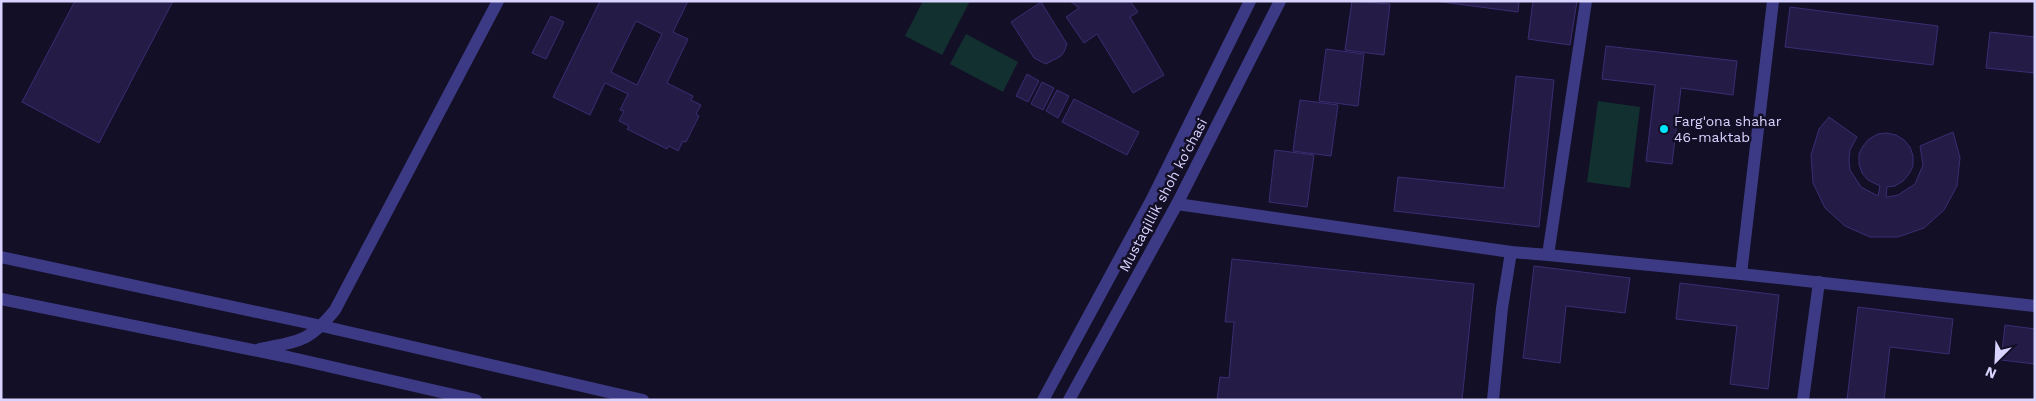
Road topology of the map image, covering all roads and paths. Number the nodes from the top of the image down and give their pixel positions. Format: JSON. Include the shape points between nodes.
{"nodes":[{"id":1,"x":498,"y":1,"type":"edge"},
{"id":2,"x":1250,"y":1,"type":"edge"},
{"id":3,"x":1280,"y":1,"type":"edge"},
{"id":4,"x":1586,"y":1,"type":"edge"},
{"id":5,"x":1774,"y":1,"type":"edge"},
{"id":6,"x":1178,"y":204,"type":"junction"},
{"id":7,"x":1511,"y":252,"type":"junction"},
{"id":8,"x":1548,"y":255,"type":"junction"},
{"id":9,"x":1,"y":257,"type":"edge"},
{"id":10,"x":1741,"y":274,"type":"junction"},
{"id":11,"x":1818,"y":282,"type":"junction"},
{"id":12,"x":1,"y":299,"type":"edge"},
{"id":13,"x":2035,"y":306,"type":"edge"},
{"id":14,"x":322,"y":326,"type":"junction"},
{"id":15,"x":253,"y":350,"type":"junction"},
{"id":16,"x":476,"y":400,"type":"edge"},
{"id":17,"x":643,"y":400,"type":"edge"},
{"id":18,"x":1043,"y":400,"type":"edge"},
{"id":19,"x":1068,"y":400,"type":"edge"},
{"id":20,"x":1493,"y":400,"type":"edge"},
{"id":21,"x":1803,"y":400,"type":"edge"}],
"edges":[{"from":1,"to":14,"type":"street","via":[[335,310]]},
{"from":2,"to":18,"type":"street","name":"Mustaqillik shoh ko'chasi","via":[[1153,197]]},
{"from":3,"to":6,"type":"street","name":"Mustaqillik shoh ko'chasi"},
{"from":4,"to":8,"type":"street"},
{"from":5,"to":10,"type":"street"},
{"from":6,"to":7,"type":"street"},
{"from":6,"to":19,"type":"street","name":"Mustaqillik shoh ko'chasi"},
{"from":7,"to":8,"type":"street"},
{"from":7,"to":20,"type":"street"},
{"from":8,"to":10,"type":"street"},
{"from":9,"to":14,"type":"street"},
{"from":10,"to":11,"type":"street"},
{"from":11,"to":13,"type":"street"},
{"from":11,"to":21,"type":"street"},
{"from":12,"to":15,"type":"street"},
{"from":14,"to":15,"type":"street","via":[[302,341]]},
{"from":14,"to":17,"type":"street"},
{"from":15,"to":16,"type":"street"}]}
